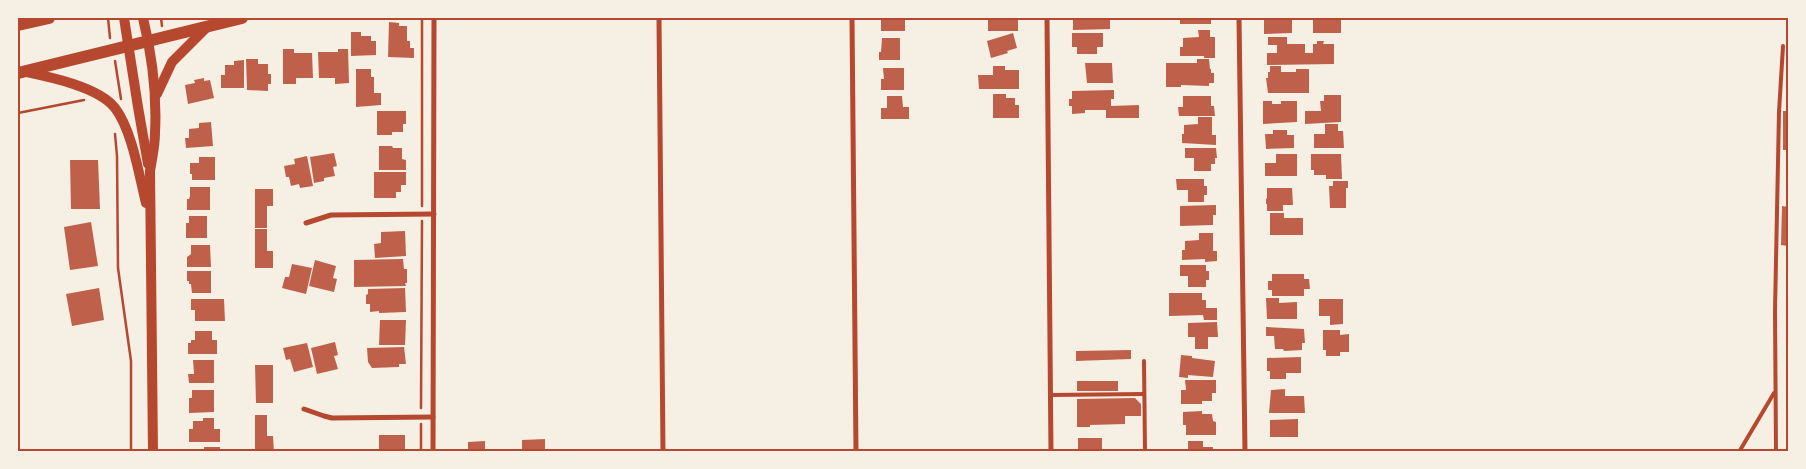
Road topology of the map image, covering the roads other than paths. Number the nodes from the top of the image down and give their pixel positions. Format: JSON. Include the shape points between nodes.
{"nodes":[{"id":1,"x":32,"y":18,"type":"edge"},
{"id":2,"x":49,"y":18,"type":"edge"},
{"id":3,"x":124,"y":18,"type":"edge"},
{"id":4,"x":144,"y":18,"type":"edge"},
{"id":5,"x":242,"y":18,"type":"edge"},
{"id":6,"x":434,"y":18,"type":"edge"},
{"id":7,"x":659,"y":18,"type":"edge"},
{"id":8,"x":852,"y":18,"type":"edge"},
{"id":9,"x":1047,"y":18,"type":"edge"},
{"id":10,"x":1239,"y":18,"type":"edge"},
{"id":11,"x":19,"y":25,"type":"edge"},
{"id":12,"x":208,"y":25,"type":"junction"},
{"id":13,"x":149,"y":41,"type":"junction"},
{"id":14,"x":129,"y":45,"type":"junction"},
{"id":15,"x":1784,"y":46,"type":"dead end"},
{"id":16,"x":20,"y":72,"type":"edge"},
{"id":17,"x":155,"y":99,"type":"junction"},
{"id":18,"x":150,"y":171,"type":"junction"},
{"id":19,"x":434,"y":214,"type":"junction"},
{"id":20,"x":150,"y":218,"type":"junction"},
{"id":21,"x":306,"y":223,"type":"dead end"},
{"id":22,"x":1144,"y":360,"type":"dead end"},
{"id":23,"x":1774,"y":392,"type":"junction"},
{"id":24,"x":1144,"y":394,"type":"junction"},
{"id":25,"x":1050,"y":395,"type":"junction"},
{"id":26,"x":304,"y":409,"type":"dead end"},
{"id":27,"x":433,"y":417,"type":"junction"},
{"id":28,"x":153,"y":452,"type":"edge"},
{"id":29,"x":433,"y":452,"type":"edge"},
{"id":30,"x":663,"y":452,"type":"edge"},
{"id":31,"x":856,"y":452,"type":"edge"},
{"id":32,"x":1051,"y":452,"type":"edge"},
{"id":33,"x":1145,"y":452,"type":"edge"},
{"id":34,"x":1245,"y":452,"type":"edge"},
{"id":35,"x":1740,"y":452,"type":"edge"},
{"id":36,"x":1776,"y":452,"type":"edge"}],
"edges":[{"from":1,"to":11,"type":"highway"},
{"from":2,"to":11,"type":"highway"},
{"from":3,"to":14,"type":"main road"},
{"from":4,"to":13,"type":"main road"},
{"from":5,"to":12,"type":"highway"},
{"from":6,"to":19,"type":"street"},
{"from":7,"to":30,"type":"street"},
{"from":8,"to":31,"type":"street"},
{"from":9,"to":25,"type":"street"},
{"from":10,"to":34,"type":"street"},
{"from":12,"to":13,"type":"highway"},
{"from":12,"to":17,"type":"main road","via":[[172,62]]},
{"from":13,"to":14,"type":"highway"},
{"from":13,"to":17,"type":"main road"},
{"from":14,"to":16,"type":"highway"},
{"from":14,"to":18,"type":"main road"},
{"from":15,"to":23,"type":"lane","via":[[1779,112]]},
{"from":16,"to":20,"type":"main road","via":[[53,78],[88,90],[114,107],[127,132]]},
{"from":17,"to":18,"type":"main road"},
{"from":18,"to":20,"type":"main road"},
{"from":19,"to":21,"type":"street","via":[[332,215]]},
{"from":19,"to":27,"type":"street"},
{"from":20,"to":28,"type":"main road"},
{"from":22,"to":24,"type":"lane"},
{"from":23,"to":35,"type":"lane"},
{"from":23,"to":36,"type":"lane"},
{"from":24,"to":25,"type":"lane"},
{"from":24,"to":33,"type":"lane"},
{"from":25,"to":32,"type":"street"},
{"from":26,"to":27,"type":"street","via":[[332,418]]},
{"from":27,"to":29,"type":"street"}]}
